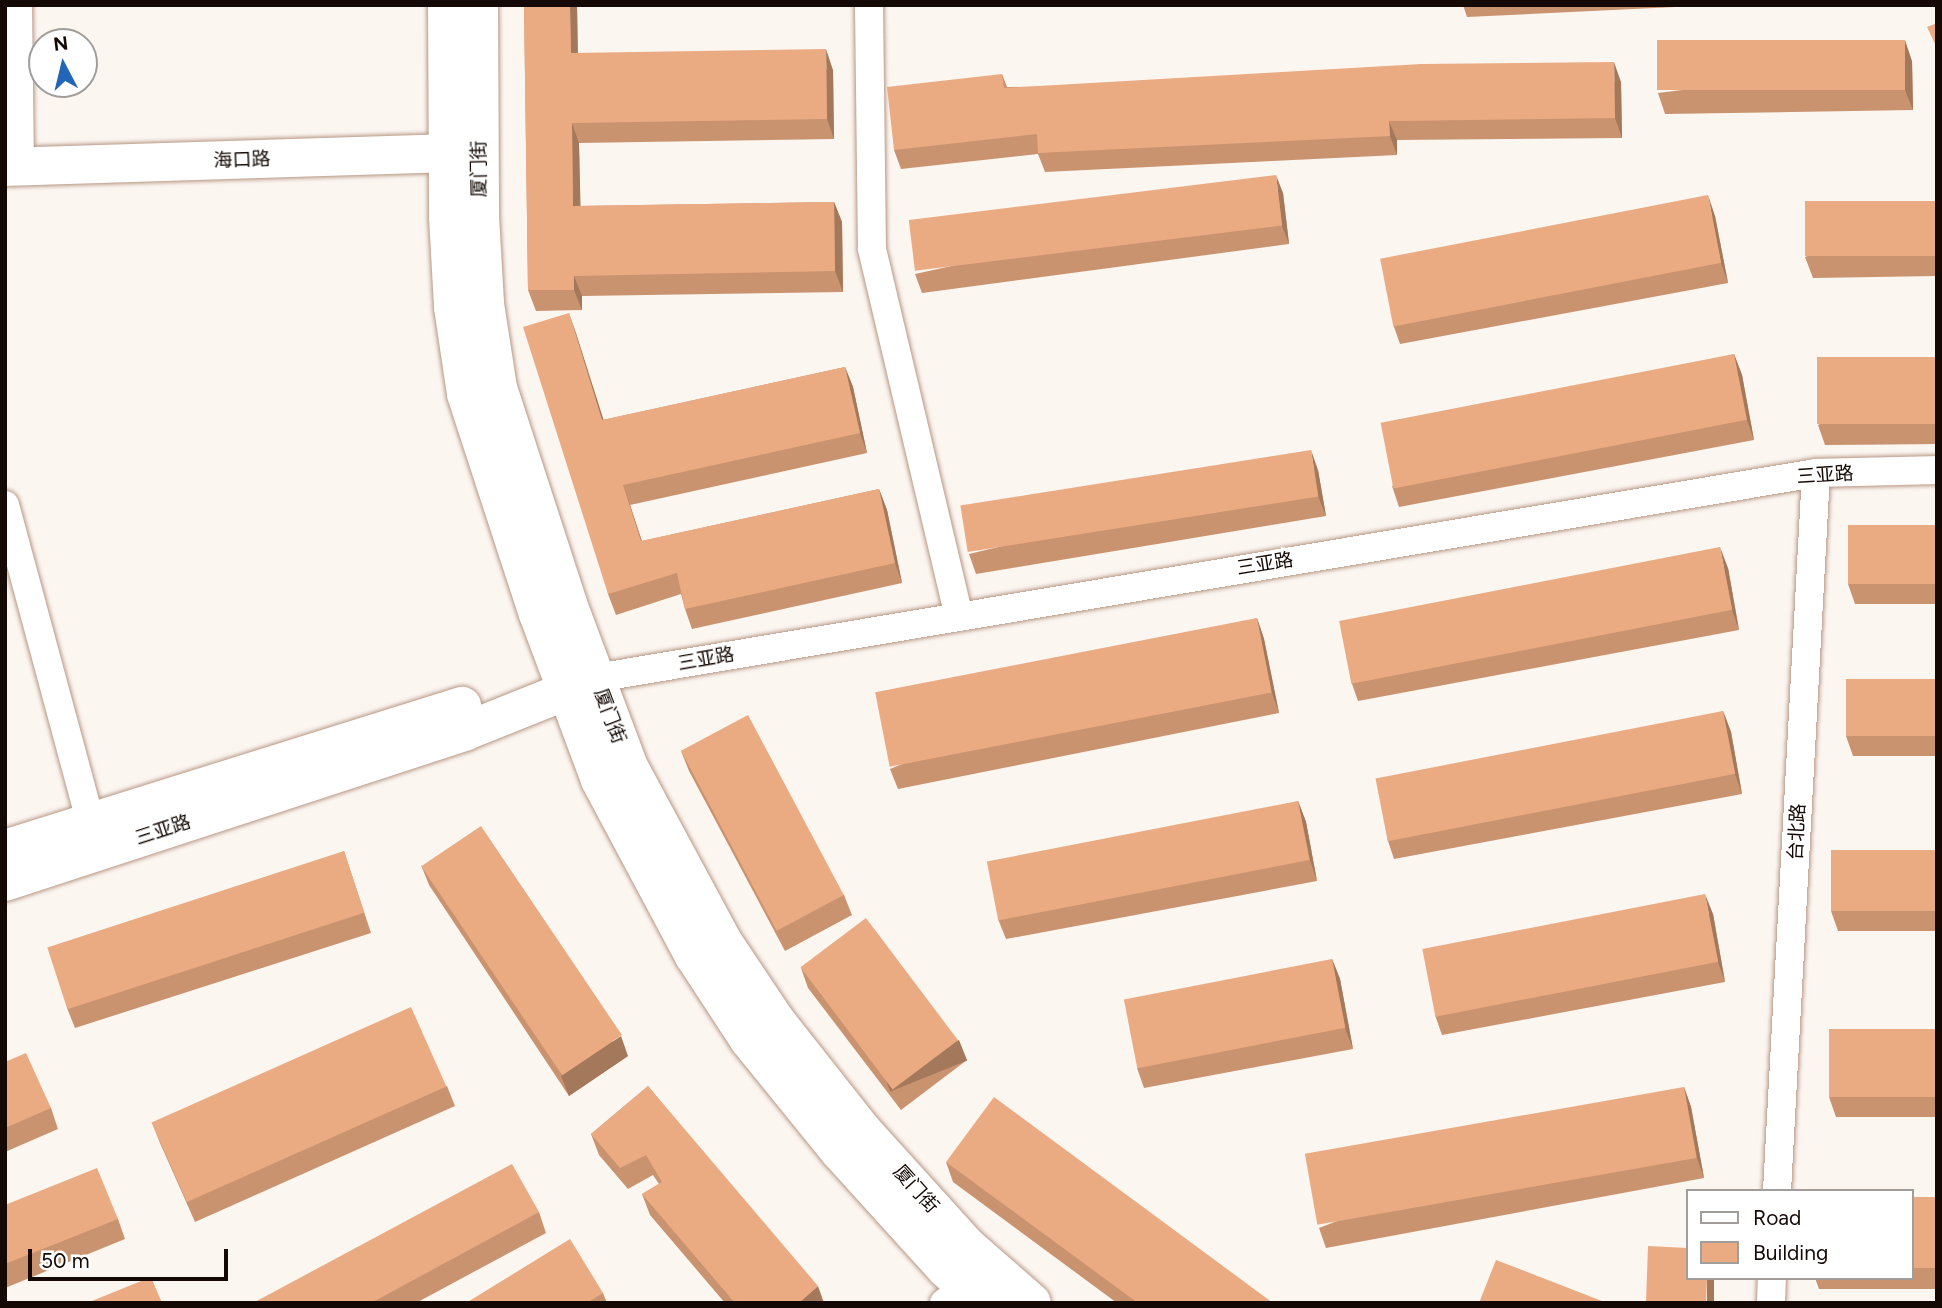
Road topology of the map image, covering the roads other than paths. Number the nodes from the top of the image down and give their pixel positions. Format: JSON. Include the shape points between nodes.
{"nodes":[{"id":1,"x":18,"y":5,"type":"edge"},
{"id":2,"x":447,"y":5,"type":"edge"},
{"id":3,"x":479,"y":5,"type":"edge"},
{"id":4,"x":869,"y":5,"type":"edge"},
{"id":5,"x":462,"y":153,"type":"junction"},
{"id":6,"x":13,"y":167,"type":"edge"},
{"id":7,"x":1937,"y":470,"type":"edge"},
{"id":8,"x":1816,"y":473,"type":"junction"},
{"id":9,"x":5,"y":505,"type":"edge"},
{"id":10,"x":958,"y":614,"type":"junction"},
{"id":11,"x":575,"y":683,"type":"junction"},
{"id":12,"x":94,"y":836,"type":"junction"},
{"id":13,"x":5,"y":849,"type":"edge"},
{"id":14,"x":5,"y":881,"type":"edge"},
{"id":15,"x":1777,"y":1189,"type":"edge"},
{"id":16,"x":1772,"y":1280,"type":"edge"},
{"id":17,"x":971,"y":1290,"type":"edge"},
{"id":18,"x":1032,"y":1303,"type":"edge"},
{"id":19,"x":1771,"y":1303,"type":"edge"}],
"edges":[{"from":1,"to":6,"type":"street"},
{"from":2,"to":5,"type":"main road","name":"厦门街"},
{"from":3,"to":5,"type":"main road","name":"厦门街"},
{"from":4,"to":10,"type":"street","via":[[872,249]]},
{"from":5,"to":6,"type":"main road","name":"海口路"},
{"from":5,"to":11,"type":"main road","name":"厦门街","via":[[498,388]]},
{"from":7,"to":8,"type":"street","name":"三亚路"},
{"from":8,"to":10,"type":"street","name":"三亚路"},
{"from":8,"to":15,"type":"street","name":"台北路"},
{"from":9,"to":12,"type":"street"},
{"from":10,"to":11,"type":"street","name":"三亚路"},
{"from":11,"to":12,"type":"main road","name":"三亚路"},
{"from":11,"to":17,"type":"main road","name":"厦门街","via":[[629,767],[722,940],[776,1021],[863,1130]]},
{"from":12,"to":13,"type":"main road","name":"三亚路"},
{"from":12,"to":14,"type":"main road","name":"三亚路"},
{"from":16,"to":19,"type":"street"},
{"from":17,"to":18,"type":"main road","name":"厦门街"}]}
